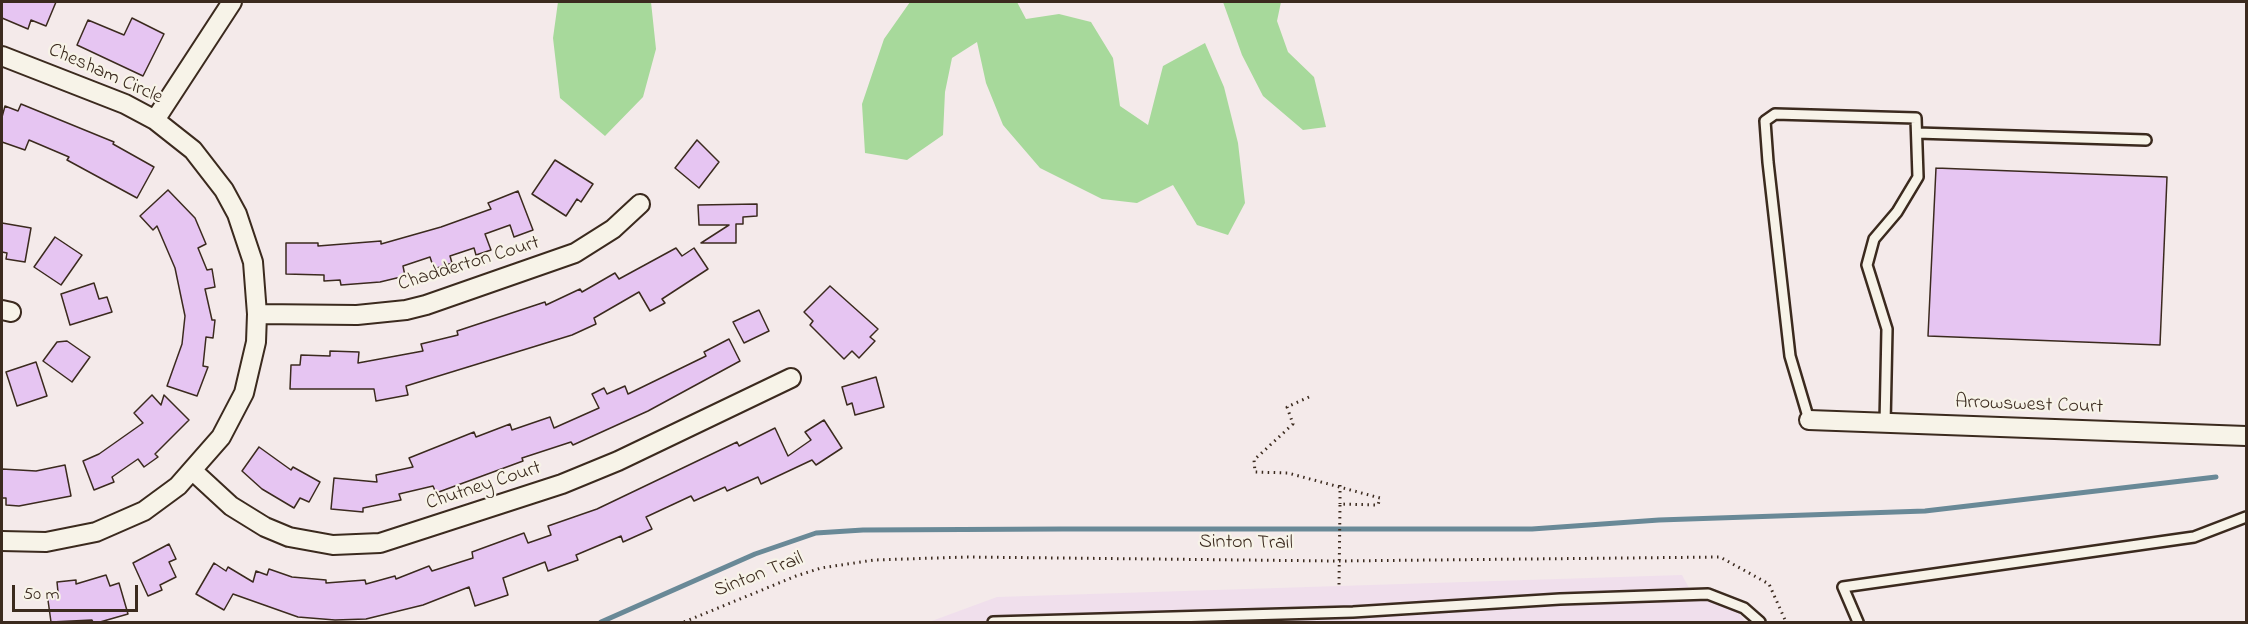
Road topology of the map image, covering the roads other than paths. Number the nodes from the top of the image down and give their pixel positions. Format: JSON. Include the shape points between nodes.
{"nodes":[{"id":1,"x":232,"y":2,"type":"edge"},
{"id":2,"x":2,"y":56,"type":"edge"},
{"id":3,"x":155,"y":120,"type":"junction"},
{"id":4,"x":1917,"y":133,"type":"junction"},
{"id":5,"x":2146,"y":140,"type":"dead end"},
{"id":6,"x":640,"y":204,"type":"dead end"},
{"id":7,"x":257,"y":314,"type":"junction"},
{"id":8,"x":791,"y":378,"type":"dead end"},
{"id":9,"x":1809,"y":420,"type":"joint"},
{"id":10,"x":1885,"y":424,"type":"junction"},
{"id":11,"x":2247,"y":436,"type":"edge"},
{"id":12,"x":193,"y":471,"type":"junction"},
{"id":13,"x":2247,"y":517,"type":"edge"},
{"id":14,"x":2,"y":541,"type":"edge"},
{"id":15,"x":1038,"y":621,"type":"edge"},
{"id":16,"x":993,"y":622,"type":"edge"},
{"id":17,"x":1760,"y":622,"type":"edge"},
{"id":18,"x":1858,"y":622,"type":"edge"}],
"edges":[{"from":1,"to":3,"type":"street"},
{"from":2,"to":3,"type":"street","name":"Chesham Circle","via":[[125,104]]},
{"from":3,"to":7,"type":"street","name":"Chesham Circle","via":[[193,150],[237,214],[253,262]]},
{"from":4,"to":5,"type":"lane"},
{"from":4,"to":9,"type":"lane","via":[[1916,118],[1775,114],[1765,121],[1790,356]]},
{"from":4,"to":10,"type":"lane","via":[[1918,177],[1897,212],[1874,239],[1867,265],[1887,329]]},
{"from":6,"to":7,"type":"street","name":"Chadderton Court","via":[[613,229],[575,253],[406,310],[357,315]]},
{"from":7,"to":12,"type":"street","name":"Chesham Circle","via":[[256,342],[244,393],[221,437]]},
{"from":8,"to":12,"type":"street","name":"Chutney Court","via":[[591,473],[380,543],[333,545],[289,537],[231,506]]},
{"from":9,"to":10,"type":"street","name":"Arrowswest Court"},
{"from":10,"to":11,"type":"street","name":"Arrowswest Court"},
{"from":12,"to":14,"type":"street","name":"Chesham Circle","via":[[144,511],[96,532],[46,542]]},
{"from":13,"to":18,"type":"lane","via":[[2194,537],[1844,587]]},
{"from":15,"to":16,"type":"lane"},
{"from":15,"to":17,"type":"lane","via":[[1353,612],[1708,594],[1744,608]]}]}
